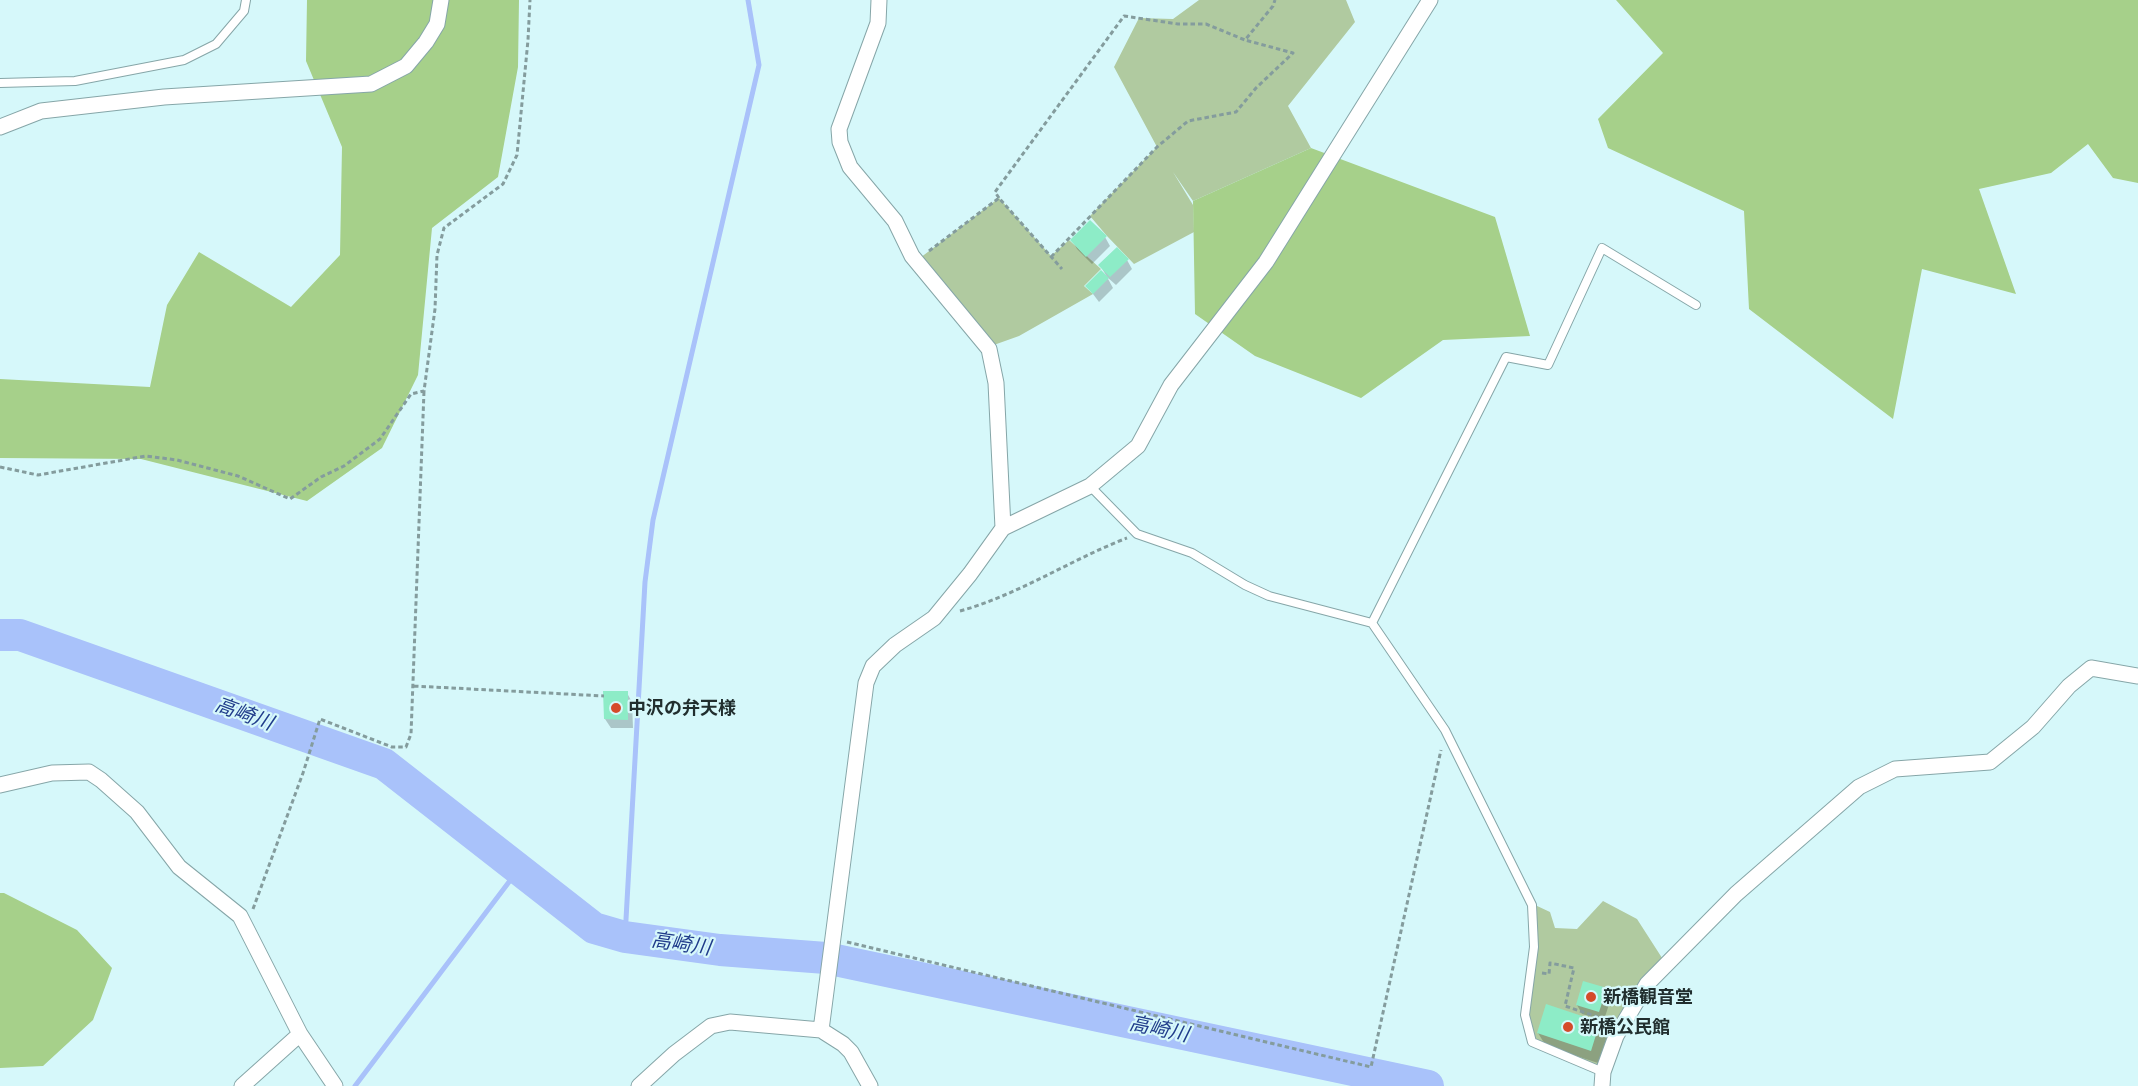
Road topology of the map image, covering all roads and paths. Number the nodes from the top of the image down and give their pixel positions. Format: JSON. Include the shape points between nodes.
{"nodes":[{"id":1,"x":246,"y":0,"type":"edge"},
{"id":2,"x":441,"y":0,"type":"edge"},
{"id":3,"x":530,"y":0,"type":"edge"},
{"id":4,"x":879,"y":0,"type":"edge"},
{"id":5,"x":1275,"y":0,"type":"edge"},
{"id":6,"x":1430,"y":0,"type":"edge"},
{"id":7,"x":1245,"y":40,"type":"junction"},
{"id":8,"x":0,"y":83,"type":"edge"},
{"id":9,"x":0,"y":126,"type":"edge"},
{"id":10,"x":999,"y":198,"type":"junction"},
{"id":11,"x":1051,"y":256,"type":"junction"},
{"id":12,"x":916,"y":261,"type":"junction"},
{"id":13,"x":1062,"y":268,"type":"dead end"},
{"id":14,"x":1696,"y":305,"type":"dead end"},
{"id":15,"x":424,"y":391,"type":"junction"},
{"id":16,"x":0,"y":467,"type":"edge"},
{"id":17,"x":1090,"y":486,"type":"junction"},
{"id":18,"x":1003,"y":528,"type":"junction"},
{"id":19,"x":1137,"y":534,"type":"junction"},
{"id":20,"x":934,"y":618,"type":"junction"},
{"id":21,"x":1372,"y":623,"type":"junction"},
{"id":22,"x":2138,"y":676,"type":"edge"},
{"id":23,"x":413,"y":686,"type":"junction"},
{"id":24,"x":604,"y":696,"type":"dead end"},
{"id":25,"x":1445,"y":730,"type":"junction"},
{"id":26,"x":0,"y":784,"type":"edge"},
{"id":27,"x":247,"y":927,"type":"junction"},
{"id":28,"x":832,"y":939,"type":"junction"},
{"id":29,"x":1530,"y":973,"type":"junction"},
{"id":30,"x":1622,"y":1026,"type":"junction"},
{"id":31,"x":821,"y":1030,"type":"junction"},
{"id":32,"x":300,"y":1034,"type":"junction"},
{"id":33,"x":1602,"y":1079,"type":"edge"},
{"id":34,"x":242,"y":1086,"type":"edge"},
{"id":35,"x":335,"y":1086,"type":"edge"},
{"id":36,"x":639,"y":1086,"type":"edge"},
{"id":37,"x":870,"y":1086,"type":"edge"}],
"edges":[{"from":1,"to":8,"type":"lane","via":[[244,11],[216,45],[184,60],[75,81]]},
{"from":2,"to":9,"type":"street","via":[[437,24],[426,42],[406,66],[371,84],[164,97],[41,111]]},
{"from":3,"to":15,"type":"path","via":[[518,156],[503,184],[444,228],[437,255],[435,309]]},
{"from":4,"to":12,"type":"street","via":[[878,23],[839,129],[840,142],[850,167],[895,220]]},
{"from":5,"to":7,"type":"path"},
{"from":6,"to":17,"type":"street","via":[[1266,262],[1171,386],[1138,446]]},
{"from":7,"to":10,"type":"path","via":[[1206,24],[1124,16],[1013,165],[995,192]]},
{"from":7,"to":11,"type":"path","via":[[1293,53],[1236,112],[1188,121],[1157,147]]},
{"from":10,"to":11,"type":"path"},
{"from":10,"to":12,"type":"path"},
{"from":11,"to":13,"type":"path"},
{"from":12,"to":18,"type":"street","via":[[989,349],[996,382]]},
{"from":14,"to":21,"type":"lane","via":[[1602,248],[1548,365],[1506,357]]},
{"from":15,"to":16,"type":"path","via":[[411,394],[380,439],[290,499],[238,476],[146,456],[38,475]]},
{"from":15,"to":23,"type":"path"},
{"from":17,"to":18,"type":"street"},
{"from":17,"to":19,"type":"lane"},
{"from":18,"to":20,"type":"street"},
{"from":19,"to":20,"type":"path","via":[[987,603]]},
{"from":19,"to":21,"type":"lane","via":[[1192,554],[1269,596]]},
{"from":20,"to":28,"type":"street","via":[[873,666],[866,683]]},
{"from":21,"to":25,"type":"lane"},
{"from":22,"to":30,"type":"street","via":[[2091,668],[2069,686],[2033,727],[1990,762],[1895,769],[1859,787],[1736,894],[1647,984]]},
{"from":23,"to":24,"type":"path"},
{"from":23,"to":27,"type":"path","via":[[411,734],[406,747],[392,747],[320,719]]},
{"from":25,"to":28,"type":"path","via":[[1371,1067]]},
{"from":25,"to":29,"type":"lane","via":[[1532,905],[1534,947]]},
{"from":26,"to":27,"type":"street","via":[[52,773],[89,772],[137,812],[179,867],[240,916]]},
{"from":27,"to":32,"type":"street"},
{"from":28,"to":31,"type":"street"},
{"from":29,"to":30,"type":"path","via":[[1548,974],[1550,963],[1574,968],[1565,1006]]},
{"from":29,"to":33,"type":"lane","via":[[1525,1014],[1532,1042]]},
{"from":30,"to":33,"type":"street"},
{"from":31,"to":36,"type":"street","via":[[730,1022],[711,1026]]},
{"from":31,"to":37,"type":"street","via":[[851,1052]]},
{"from":32,"to":34,"type":"street"},
{"from":32,"to":35,"type":"street"}]}
